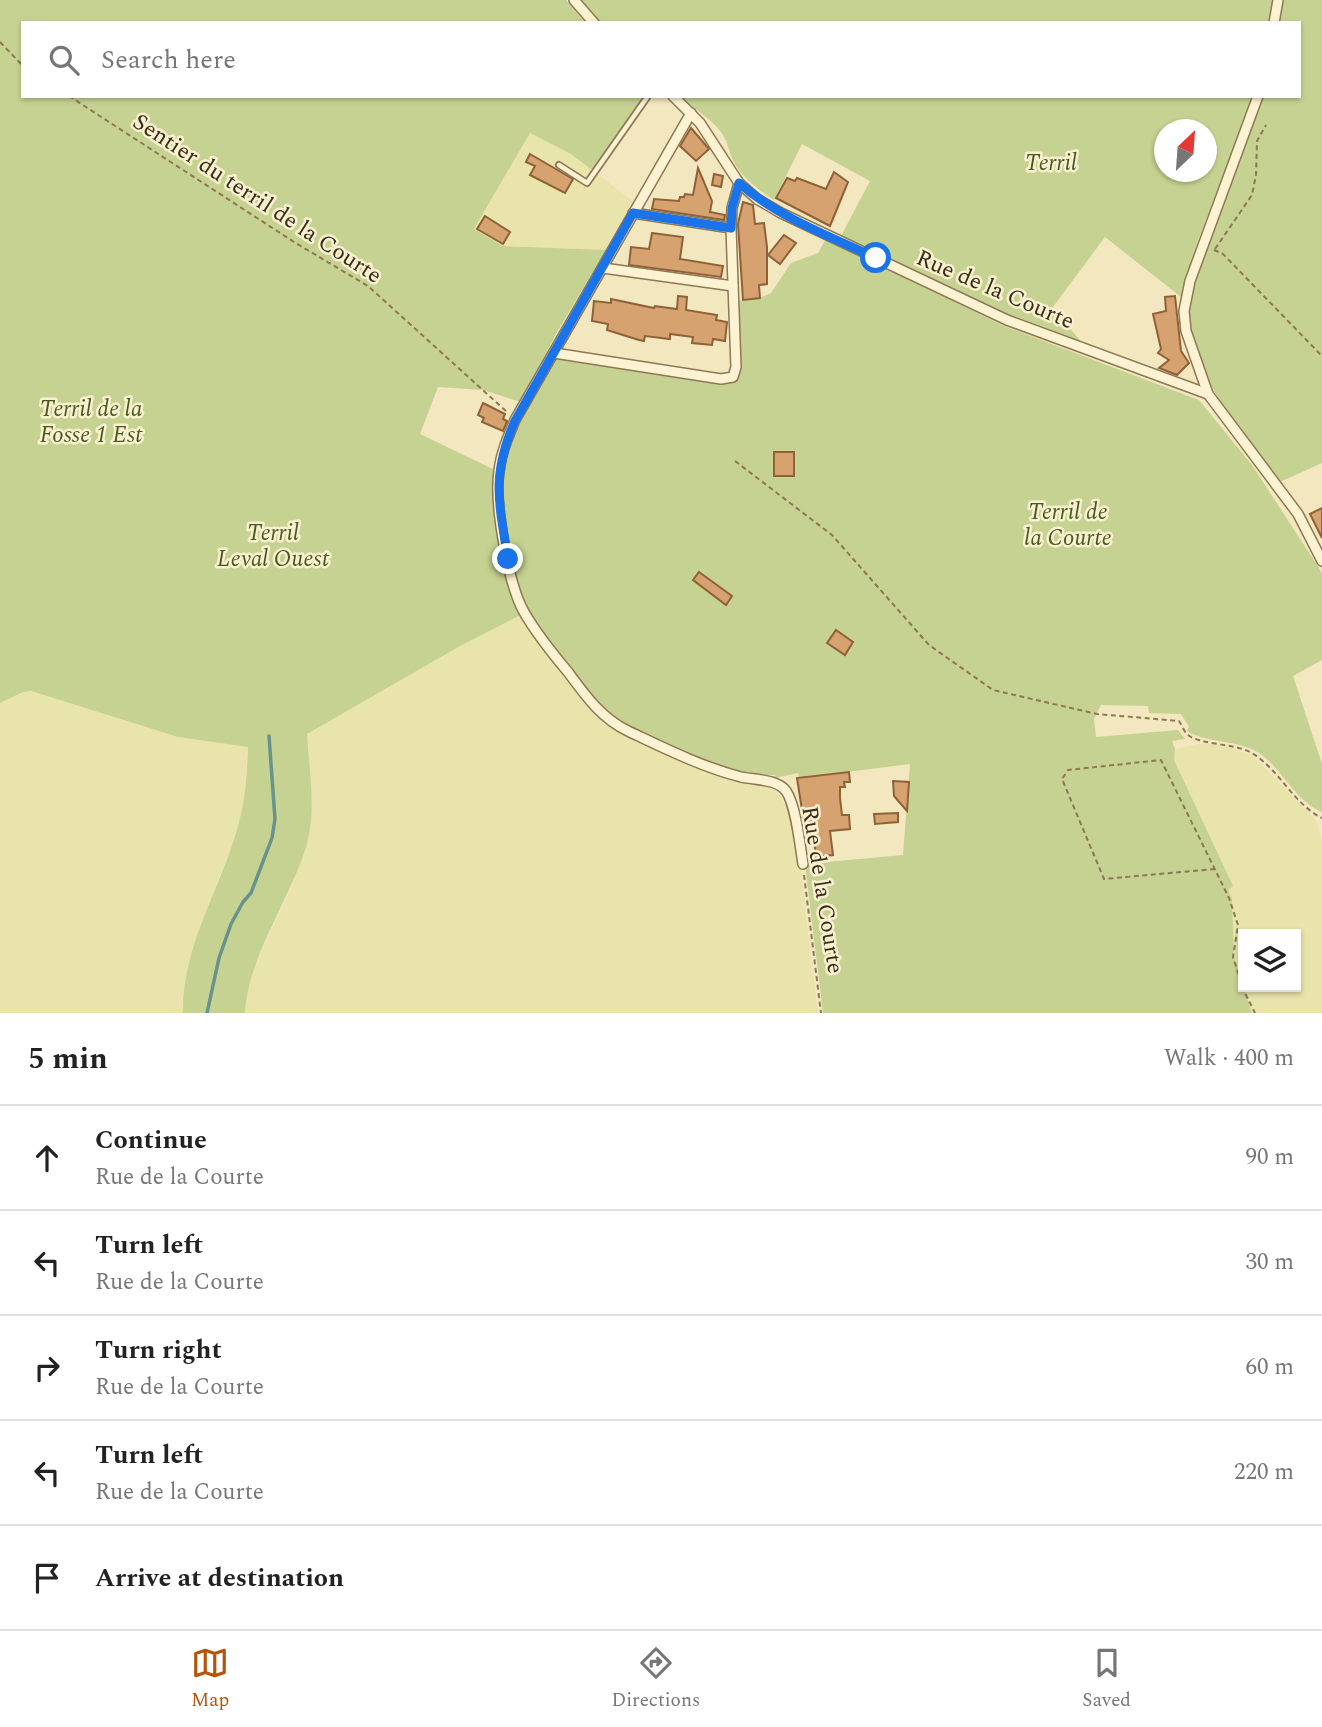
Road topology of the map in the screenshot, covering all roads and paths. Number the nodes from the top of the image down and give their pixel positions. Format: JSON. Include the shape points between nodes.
{"nodes":[{"id":1,"x":574,"y":0,"type":"edge"},
{"id":2,"x":1278,"y":0,"type":"edge"},
{"id":3,"x":592,"y":21,"type":"edge"},
{"id":4,"x":1274,"y":21,"type":"edge"},
{"id":5,"x":0,"y":42,"type":"edge"},
{"id":6,"x":21,"y":64,"type":"edge"},
{"id":7,"x":72,"y":98,"type":"edge"},
{"id":8,"x":647,"y":98,"type":"edge"},
{"id":9,"x":675,"y":98,"type":"edge"},
{"id":10,"x":1257,"y":98,"type":"edge"},
{"id":11,"x":691,"y":113,"type":"junction"},
{"id":12,"x":1266,"y":125,"type":"dead end"},
{"id":13,"x":559,"y":165,"type":"dead end"},
{"id":14,"x":739,"y":183,"type":"junction"},
{"id":15,"x":633,"y":213,"type":"junction"},
{"id":16,"x":731,"y":228,"type":"junction"},
{"id":17,"x":1202,"y":244,"type":"junction"},
{"id":18,"x":1215,"y":250,"type":"junction"},
{"id":19,"x":603,"y":268,"type":"junction"},
{"id":20,"x":733,"y":286,"type":"junction"},
{"id":21,"x":554,"y":353,"type":"junction"},
{"id":22,"x":1322,"y":356,"type":"edge"},
{"id":23,"x":1208,"y":394,"type":"junction"},
{"id":24,"x":515,"y":421,"type":"junction"},
{"id":25,"x":736,"y":461,"type":"dead end"},
{"id":26,"x":1322,"y":561,"type":"edge"},
{"id":27,"x":1322,"y":818,"type":"edge"},
{"id":28,"x":803,"y":864,"type":"joint"},
{"id":29,"x":1215,"y":869,"type":"junction"},
{"id":30,"x":821,"y":1013,"type":"edge"},
{"id":31,"x":1255,"y":1013,"type":"edge"}],
"edges":[{"from":1,"to":3,"type":"street"},
{"from":2,"to":4,"type":"street"},
{"from":5,"to":6,"type":"path"},
{"from":7,"to":24,"type":"path","name":"Sentier du terril de la Courte","via":[[368,286]]},
{"from":8,"to":13,"type":"lane","via":[[587,183]]},
{"from":9,"to":11,"type":"street","name":"Rue de la Courte"},
{"from":10,"to":17,"type":"street"},
{"from":11,"to":14,"type":"street","name":"Rue de la Courte"},
{"from":11,"to":15,"type":"street","name":"Rue de la Courte"},
{"from":12,"to":18,"type":"path","via":[[1257,141],[1252,195]]},
{"from":14,"to":16,"type":"street"},
{"from":14,"to":23,"type":"street","name":"Rue de la Courte","via":[[781,213],[1007,320]]},
{"from":15,"to":16,"type":"street"},
{"from":15,"to":19,"type":"street","name":"Rue de la Courte"},
{"from":16,"to":20,"type":"street"},
{"from":17,"to":18,"type":"path"},
{"from":17,"to":23,"type":"street","via":[[1184,311],[1186,331]]},
{"from":18,"to":22,"type":"path"},
{"from":19,"to":20,"type":"street"},
{"from":19,"to":21,"type":"street","name":"Rue de la Courte"},
{"from":20,"to":21,"type":"street","via":[[736,367],[728,379]]},
{"from":21,"to":24,"type":"street","name":"Rue de la Courte"},
{"from":23,"to":26,"type":"street","via":[[1298,514]]},
{"from":24,"to":28,"type":"street","name":"Rue de la Courte","via":[[503,451],[498,491],[514,590],[523,610],[608,719],[691,759],[787,791]]},
{"from":25,"to":27,"type":"path","via":[[832,535],[929,645],[993,690],[1097,714],[1179,721],[1187,734],[1198,740],[1236,746],[1260,758],[1303,805]]},
{"from":28,"to":30,"type":"path","name":"Rue de la Courte"},
{"from":29,"to":29,"type":"path","via":[[1161,760],[1068,770],[1062,779],[1104,879]]},
{"from":29,"to":31,"type":"path","via":[[1238,925],[1233,957]]}]}
